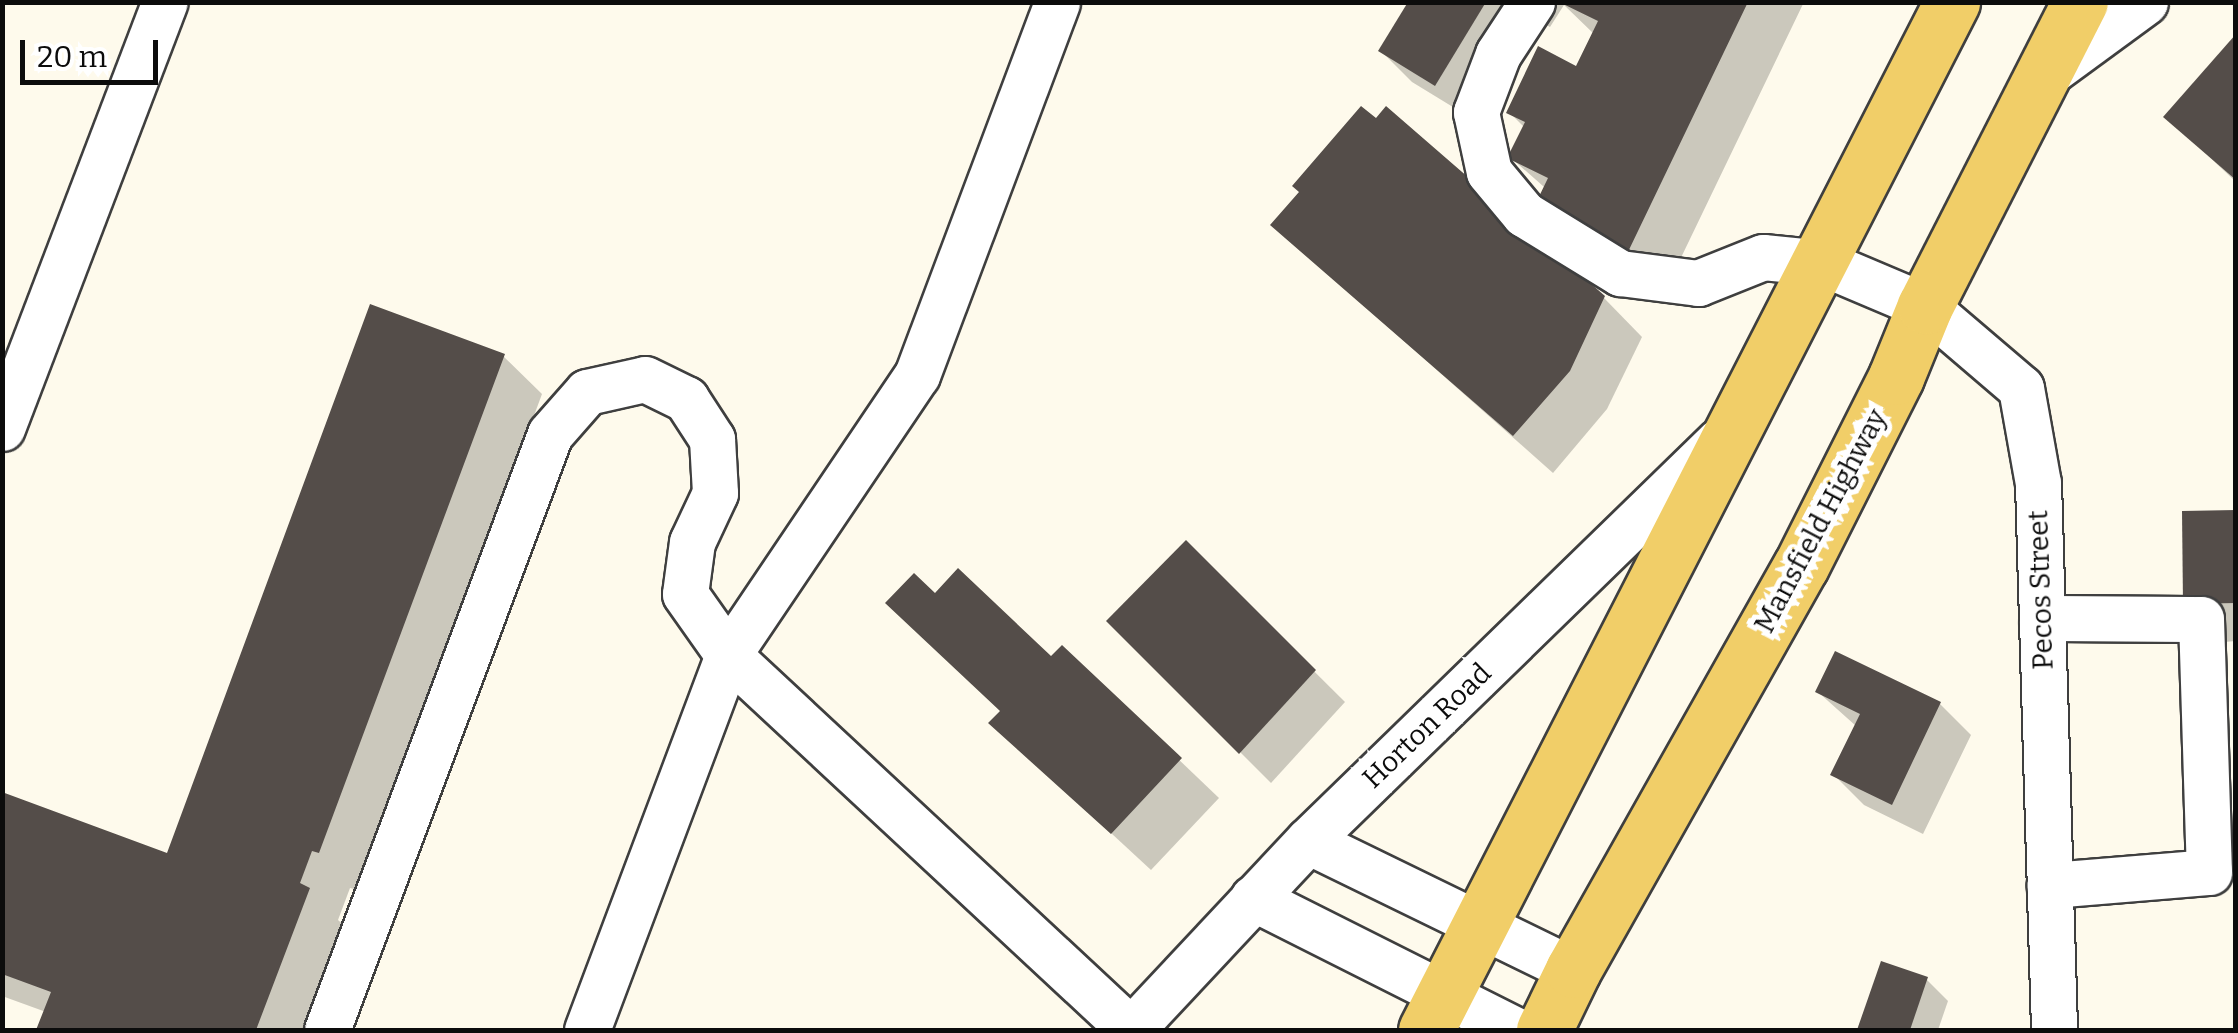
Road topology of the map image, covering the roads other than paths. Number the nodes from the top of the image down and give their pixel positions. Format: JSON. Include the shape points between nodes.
{"nodes":[{"id":1,"x":165,"y":2,"type":"edge"},
{"id":2,"x":1057,"y":2,"type":"edge"},
{"id":3,"x":1532,"y":2,"type":"edge"},
{"id":4,"x":1952,"y":2,"type":"edge"},
{"id":5,"x":2080,"y":2,"type":"edge"},
{"id":6,"x":2146,"y":2,"type":"edge"},
{"id":7,"x":2044,"y":76,"type":"junction"},
{"id":8,"x":1822,"y":263,"type":"junction"},
{"id":9,"x":1924,"y":306,"type":"junction"},
{"id":10,"x":2,"y":428,"type":"edge"},
{"id":11,"x":1731,"y":429,"type":"junction"},
{"id":12,"x":2042,"y":618,"type":"junction"},
{"id":13,"x":728,"y":655,"type":"junction"},
{"id":14,"x":1308,"y":840,"type":"junction"},
{"id":15,"x":2050,"y":886,"type":"junction"},
{"id":16,"x":1254,"y":898,"type":"junction"},
{"id":17,"x":1476,"y":926,"type":"junction"},
{"id":18,"x":1573,"y":970,"type":"junction"},
{"id":19,"x":1434,"y":1014,"type":"edge"},
{"id":20,"x":327,"y":1030,"type":"edge"},
{"id":21,"x":587,"y":1030,"type":"edge"},
{"id":22,"x":1131,"y":1030,"type":"edge"},
{"id":23,"x":1516,"y":1030,"type":"edge"},
{"id":24,"x":1544,"y":1030,"type":"edge"},
{"id":25,"x":2054,"y":1030,"type":"edge"}],
"edges":[{"from":1,"to":10,"type":"street"},
{"from":2,"to":13,"type":"street","via":[[917,376]]},
{"from":3,"to":8,"type":"street","name":"Pecos Street","via":[[1498,54],[1476,112],[1490,172],[1524,214],[1620,273],[1698,283],[1763,257]]},
{"from":4,"to":8,"type":"main road"},
{"from":5,"to":7,"type":"main road","name":"Mansfield Highway"},
{"from":6,"to":7,"type":"street"},
{"from":7,"to":9,"type":"main road","name":"Mansfield Highway"},
{"from":8,"to":9,"type":"street","name":"Pecos Street"},
{"from":8,"to":11,"type":"main road"},
{"from":9,"to":12,"type":"street","name":"Pecos Street","via":[[2021,388],[2038,483]]},
{"from":9,"to":18,"type":"main road","name":"Mansfield Highway","via":[[1896,377],[1801,566]]},
{"from":11,"to":14,"type":"street","name":"Horton Road"},
{"from":11,"to":17,"type":"main road"},
{"from":12,"to":15,"type":"street","name":"Pecos Street"},
{"from":12,"to":15,"type":"street","via":[[2202,619],[2209,872]]},
{"from":13,"to":20,"type":"street","via":[[685,594],[692,542],[715,493],[712,439],[686,399],[645,379],[588,392],[550,434]]},
{"from":13,"to":21,"type":"street"},
{"from":13,"to":22,"type":"street"},
{"from":14,"to":16,"type":"street","name":"Horton Road"},
{"from":14,"to":17,"type":"street"},
{"from":15,"to":25,"type":"street","name":"Pecos Street"},
{"from":16,"to":19,"type":"street"},
{"from":16,"to":22,"type":"street","name":"Horton Road"},
{"from":17,"to":18,"type":"street"},
{"from":17,"to":19,"type":"main road"},
{"from":18,"to":24,"type":"main road","name":"Mansfield Highway"},
{"from":19,"to":23,"type":"street"}]}
